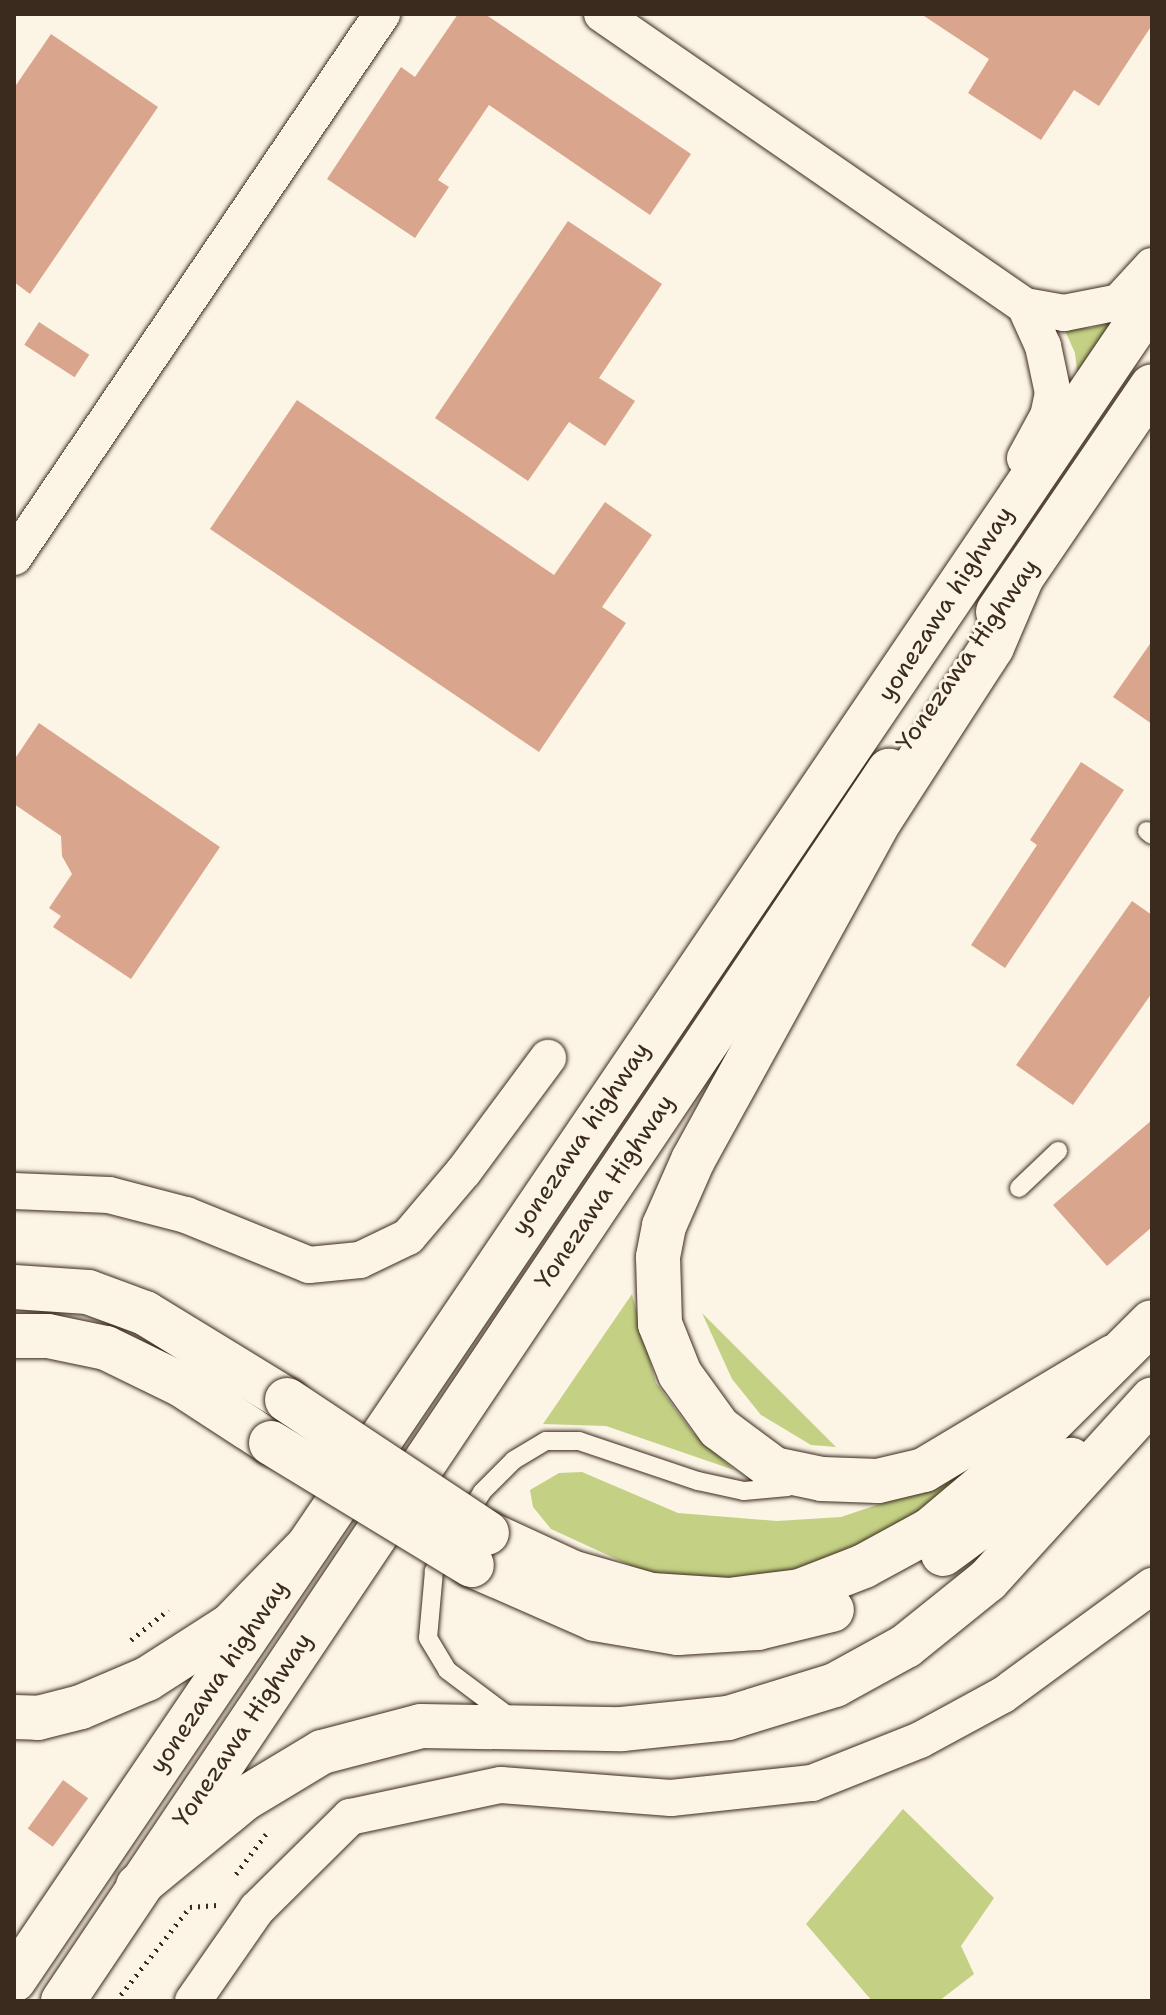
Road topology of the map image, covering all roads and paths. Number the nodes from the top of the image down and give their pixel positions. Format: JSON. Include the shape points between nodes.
{"nodes":[{"id":1,"x":382,"y":14,"type":"edge"},
{"id":2,"x":602,"y":14,"type":"edge"},
{"id":3,"x":1152,"y":266,"type":"edge"},
{"id":4,"x":1152,"y":301,"type":"edge"},
{"id":5,"x":1025,"y":306,"type":"junction"},
{"id":6,"x":1152,"y":386,"type":"edge"},
{"id":7,"x":1001,"y":521,"type":"junction"},
{"id":8,"x":14,"y":557,"type":"edge"},
{"id":9,"x":1021,"y":579,"type":"junction"},
{"id":10,"x":548,"y":1058,"type":"dead end"},
{"id":11,"x":1058,"y":1151,"type":"dead end"},
{"id":12,"x":1019,"y":1188,"type":"dead end"},
{"id":13,"x":14,"y":1191,"type":"edge"},
{"id":14,"x":14,"y":1287,"type":"edge"},
{"id":15,"x":1152,"y":1322,"type":"edge"},
{"id":16,"x":14,"y":1336,"type":"edge"},
{"id":17,"x":1113,"y":1357,"type":"junction"},
{"id":18,"x":1151,"y":1401,"type":"edge"},
{"id":19,"x":822,"y":1479,"type":"junction"},
{"id":20,"x":308,"y":1546,"type":"junction"},
{"id":21,"x":479,"y":1549,"type":"junction"},
{"id":22,"x":1152,"y":1586,"type":"edge"},
{"id":23,"x":14,"y":1717,"type":"edge"},
{"id":24,"x":527,"y":1728,"type":"junction"},
{"id":25,"x":269,"y":1830,"type":"dead end"},
{"id":26,"x":236,"y":1874,"type":"dead end"},
{"id":27,"x":138,"y":1886,"type":"junction"},
{"id":28,"x":217,"y":1905,"type":"dead end"},
{"id":29,"x":14,"y":1980,"type":"edge"},
{"id":30,"x":209,"y":1995,"type":"edge"},
{"id":31,"x":63,"y":2001,"type":"edge"},
{"id":32,"x":116,"y":2001,"type":"edge"}],
"edges":[{"from":1,"to":8,"type":"street"},
{"from":2,"to":5,"type":"street"},
{"from":3,"to":5,"type":"street","via":[[1131,293],[1107,306],[1064,313]]},
{"from":4,"to":7,"type":"highway","name":"yonezawa highway"},
{"from":5,"to":7,"type":"street","via":[[1043,346],[1053,393],[1039,438],[1005,488]]},
{"from":6,"to":9,"type":"highway","name":"Yonezawa Highway"},
{"from":7,"to":20,"type":"highway","name":"yonezawa highway"},
{"from":9,"to":19,"type":"highway","via":[[992,647],[880,820],[732,1082],[664,1226],[658,1257],[660,1324],[680,1374],[719,1428],[774,1469]]},
{"from":9,"to":27,"type":"highway","name":"Yonezawa Highway"},
{"from":10,"to":13,"type":"street","via":[[408,1237],[360,1260],[309,1265],[186,1215],[109,1195]]},
{"from":11,"to":12,"type":"lane"},
{"from":14,"to":21,"type":"highway","bridge":true,"via":[[88,1292],[145,1313],[287,1400]]},
{"from":15,"to":17,"type":"highway"},
{"from":16,"to":21,"type":"highway","bridge":true,"via":[[48,1336],[106,1348],[182,1385],[271,1443]]},
{"from":17,"to":19,"type":"highway","via":[[924,1470],[878,1481]]},
{"from":17,"to":21,"type":"highway","via":[[1012,1461],[930,1530],[864,1566],[800,1591],[729,1600],[652,1595]]},
{"from":18,"to":21,"type":"highway","via":[[923,1568],[811,1618],[678,1633],[595,1619]]},
{"from":18,"to":24,"type":"highway","via":[[988,1580],[906,1646],[835,1685],[728,1718],[622,1729]]},
{"from":19,"to":24,"type":"lane","via":[[744,1491],[579,1441],[546,1441],[514,1460],[482,1492],[434,1571],[428,1638],[447,1670]]},
{"from":20,"to":23,"type":"highway","via":[[231,1625],[147,1679],[81,1707],[38,1718]]},
{"from":20,"to":29,"type":"highway","name":"yonezawa highway"},
{"from":22,"to":30,"type":"street","via":[[1003,1695],[920,1740],[812,1783],[671,1798],[501,1785],[350,1817],[257,1909]]},
{"from":24,"to":27,"type":"highway","via":[[421,1726],[322,1752],[244,1799]]},
{"from":25,"to":26,"type":"path"},
{"from":27,"to":31,"type":"highway","name":"Yonezawa Highway"},
{"from":28,"to":32,"type":"path","via":[[190,1907]]}]}
